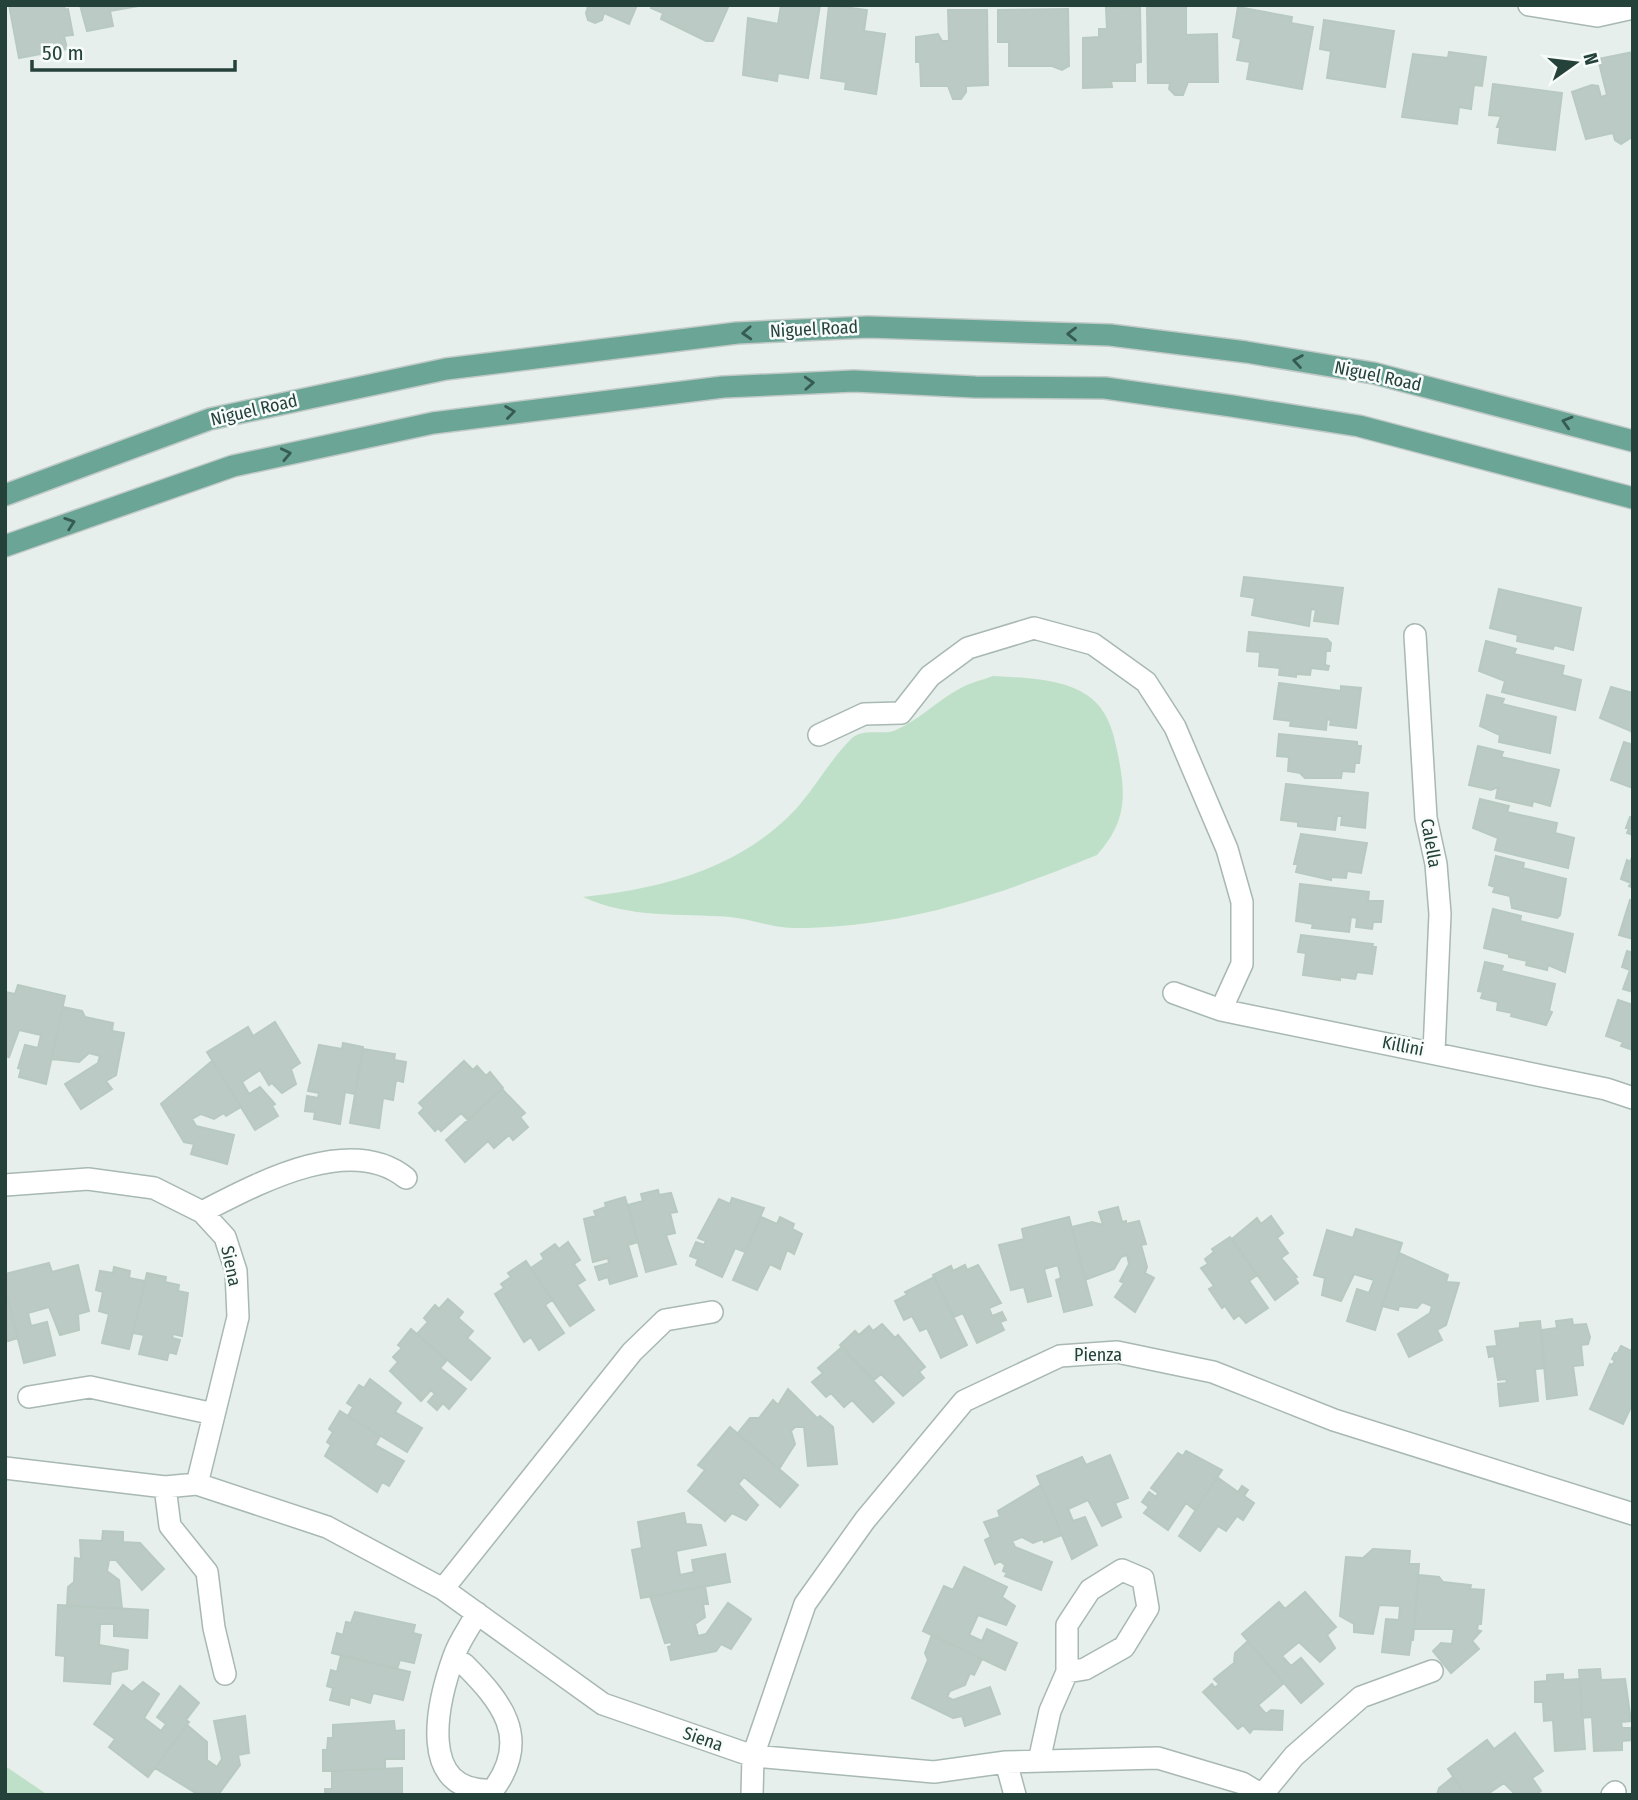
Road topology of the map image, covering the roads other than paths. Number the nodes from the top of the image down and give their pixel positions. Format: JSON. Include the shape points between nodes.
{"nodes":[{"id":1,"x":1528,"y":5,"type":"edge"},
{"id":2,"x":1633,"y":8,"type":"edge"},
{"id":3,"x":1633,"y":441,"type":"edge"},
{"id":4,"x":5,"y":495,"type":"edge"},
{"id":5,"x":1633,"y":498,"type":"edge"},
{"id":6,"x":5,"y":546,"type":"edge"},
{"id":7,"x":1415,"y":635,"type":"dead end"},
{"id":8,"x":819,"y":735,"type":"dead end"},
{"id":9,"x":1174,"y":993,"type":"dead end"},
{"id":10,"x":1221,"y":1010,"type":"junction"},
{"id":11,"x":1434,"y":1052,"type":"junction"},
{"id":12,"x":1633,"y":1098,"type":"edge"},
{"id":13,"x":406,"y":1178,"type":"dead end"},
{"id":14,"x":5,"y":1185,"type":"edge"},
{"id":15,"x":202,"y":1212,"type":"junction"},
{"id":16,"x":712,"y":1312,"type":"dead end"},
{"id":17,"x":29,"y":1397,"type":"dead end"},
{"id":18,"x":215,"y":1414,"type":"junction"},
{"id":19,"x":5,"y":1468,"type":"edge"},
{"id":20,"x":197,"y":1484,"type":"junction"},
{"id":21,"x":164,"y":1487,"type":"junction"},
{"id":22,"x":1633,"y":1514,"type":"edge"},
{"id":23,"x":443,"y":1589,"type":"junction"},
{"id":24,"x":477,"y":1613,"type":"junction"},
{"id":25,"x":452,"y":1663,"type":"junction"},
{"id":26,"x":1432,"y":1671,"type":"dead end"},
{"id":27,"x":1067,"y":1672,"type":"junction"},
{"id":28,"x":225,"y":1674,"type":"dead end"},
{"id":29,"x":752,"y":1756,"type":"junction"},
{"id":30,"x":1039,"y":1761,"type":"junction"},
{"id":31,"x":1006,"y":1762,"type":"junction"},
{"id":32,"x":752,"y":1795,"type":"edge"},
{"id":33,"x":1015,"y":1795,"type":"edge"},
{"id":34,"x":1262,"y":1795,"type":"edge"}],
"edges":[{"from":1,"to":2,"type":"street","via":[[1597,16]]},
{"from":3,"to":4,"type":"main road","name":"Niguel Road","one_way":true,"via":[[1373,373],[1246,352],[1110,335],[867,327],[737,333],[446,369],[209,419]]},
{"from":6,"to":5,"type":"main road","one_way":true,"via":[[233,466],[433,423],[723,387],[854,381],[1105,388],[1232,406],[1359,426]]},
{"from":7,"to":11,"type":"street","name":"Calella","via":[[1426,818],[1440,914]]},
{"from":8,"to":10,"type":"street","via":[[864,714],[901,713],[930,676],[968,648],[1034,628],[1093,644],[1146,682],[1175,727],[1227,849],[1242,902],[1242,964]]},
{"from":9,"to":10,"type":"street","name":"Killini"},
{"from":10,"to":11,"type":"street","name":"Killini"},
{"from":11,"to":12,"type":"street","name":"Killini"},
{"from":13,"to":15,"type":"street","via":[[392,1167],[345,1161],[298,1168],[254,1184]]},
{"from":14,"to":15,"type":"street","name":"Siena","via":[[88,1179],[154,1188]]},
{"from":15,"to":18,"type":"street","name":"Siena","via":[[225,1237],[236,1271],[237,1317]]},
{"from":16,"to":23,"type":"street","via":[[665,1320],[632,1352]]},
{"from":17,"to":18,"type":"street","via":[[90,1387]]},
{"from":18,"to":20,"type":"street","name":"Siena"},
{"from":19,"to":21,"type":"street","name":"Siena"},
{"from":20,"to":21,"type":"street","name":"Siena"},
{"from":20,"to":23,"type":"street","name":"Siena","via":[[327,1527]]},
{"from":21,"to":28,"type":"street","via":[[170,1526],[206,1572]]},
{"from":22,"to":29,"type":"street","name":"Pienza","via":[[1334,1420],[1213,1372],[1117,1352],[1060,1356],[964,1401],[864,1520],[804,1604]]},
{"from":23,"to":24,"type":"street","name":"Siena"},
{"from":24,"to":25,"type":"street"},
{"from":24,"to":29,"type":"street","name":"Siena","via":[[603,1704]]},
{"from":25,"to":25,"type":"street","via":[[440,1718],[438,1756],[445,1772],[473,1791],[493,1790],[505,1774],[509,1724],[496,1696],[464,1664]]},
{"from":26,"to":34,"type":"street","via":[[1362,1697],[1294,1756]]},
{"from":27,"to":27,"type":"street","via":[[1085,1669],[1124,1647],[1148,1608],[1143,1579],[1122,1570],[1090,1590],[1067,1625]]},
{"from":27,"to":30,"type":"street","via":[[1051,1711]]},
{"from":29,"to":31,"type":"street","name":"Siena","via":[[934,1772]]},
{"from":29,"to":32,"type":"street","name":"Pienza"},
{"from":30,"to":31,"type":"street","name":"Siena"},
{"from":30,"to":34,"type":"street","name":"Siena","via":[[1158,1758],[1242,1783]]},
{"from":31,"to":33,"type":"street"}]}
